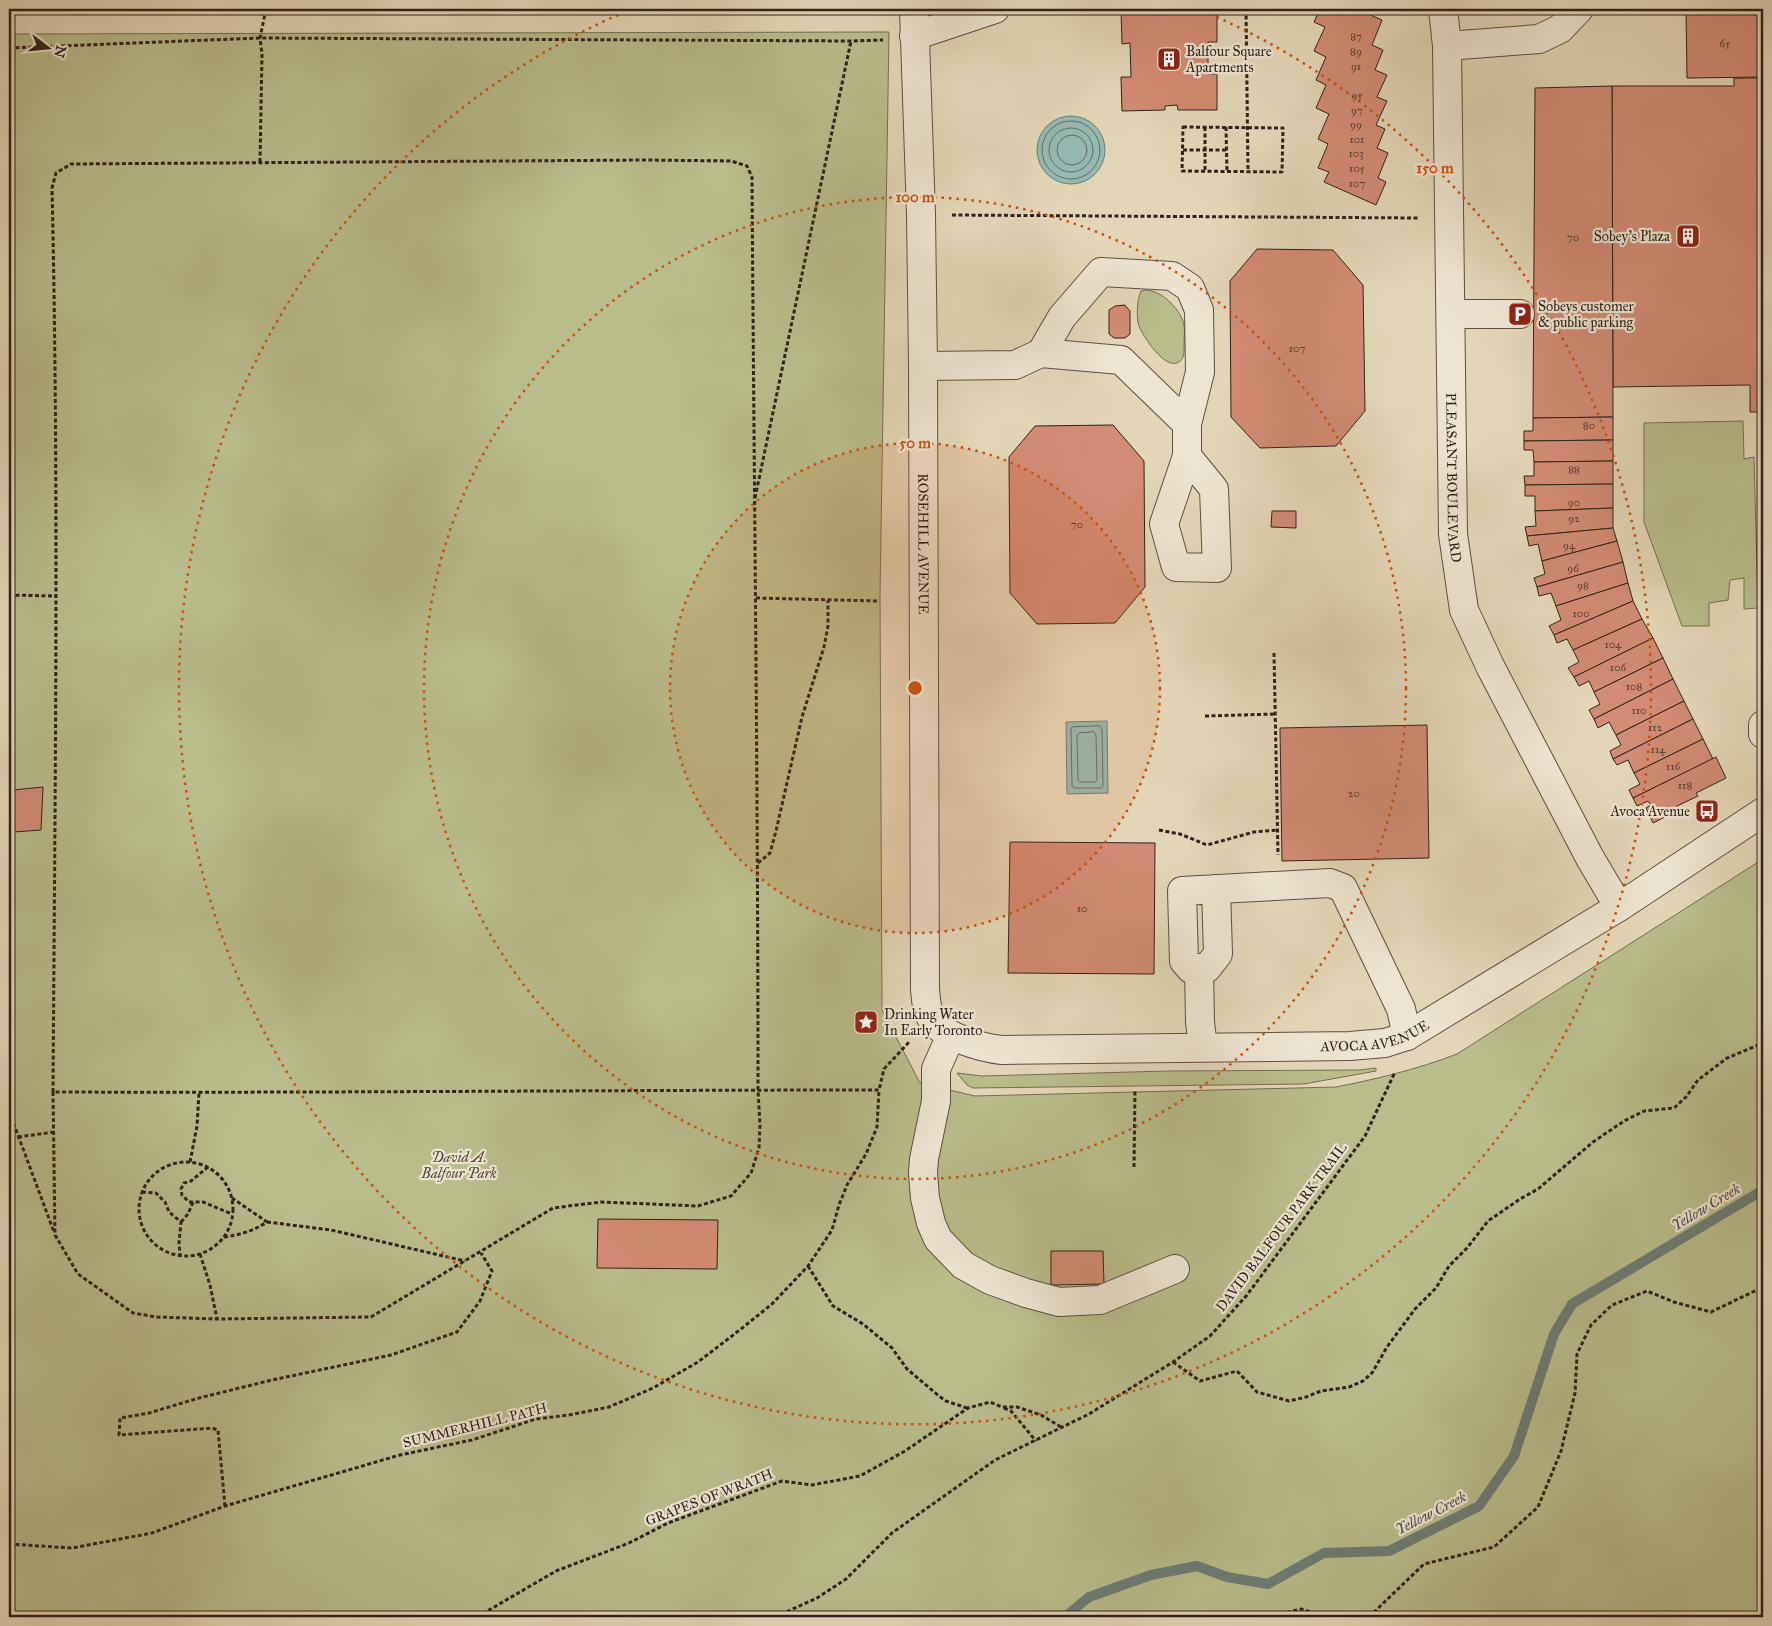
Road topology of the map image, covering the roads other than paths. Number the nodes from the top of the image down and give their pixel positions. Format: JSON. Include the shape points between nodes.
{"nodes":[{"id":1,"x":914,"y":9,"type":"edge"},
{"id":2,"x":995,"y":9,"type":"edge"},
{"id":3,"x":1443,"y":9,"type":"edge"},
{"id":4,"x":1580,"y":9,"type":"edge"},
{"id":5,"x":914,"y":36,"type":"junction"},
{"id":6,"x":1447,"y":46,"type":"junction"},
{"id":7,"x":1450,"y":314,"type":"junction"},
{"id":8,"x":1520,"y":314,"type":"dead end"},
{"id":9,"x":1042,"y":353,"type":"junction"},
{"id":10,"x":923,"y":366,"type":"junction"},
{"id":11,"x":1187,"y":424,"type":"junction"},
{"id":12,"x":1187,"y":456,"type":"dead end"},
{"id":13,"x":1763,"y":725,"type":"edge"},
{"id":14,"x":1763,"y":734,"type":"edge"},
{"id":15,"x":1763,"y":812,"type":"edge"},
{"id":16,"x":1619,"y":907,"type":"junction"},
{"id":17,"x":941,"y":1027,"type":"junction"},
{"id":18,"x":1407,"y":1036,"type":"junction"},
{"id":19,"x":1203,"y":1047,"type":"junction"},
{"id":20,"x":1175,"y":1269,"type":"dead end"}],
"edges":[{"from":1,"to":5,"type":"street","name":"ROSEHILL AVENUE"},
{"from":2,"to":5,"type":"street"},
{"from":3,"to":6,"type":"street","name":"PLEASANT BOULEVARD"},
{"from":4,"to":6,"type":"street","via":[[1560,29],[1539,39]]},
{"from":5,"to":10,"type":"street","name":"ROSEHILL AVENUE"},
{"from":6,"to":7,"type":"street","name":"PLEASANT BOULEVARD"},
{"from":7,"to":8,"type":"street"},
{"from":7,"to":16,"type":"street","name":"PLEASANT BOULEVARD","via":[[1453,534],[1464,610],[1490,666]]},
{"from":9,"to":10,"type":"street","via":[[1016,365]]},
{"from":9,"to":11,"type":"street","via":[[1121,360]]},
{"from":9,"to":11,"type":"street","via":[[1062,317],[1101,272],[1172,276],[1190,288],[1199,310],[1200,372]]},
{"from":10,"to":17,"type":"street","name":"ROSEHILL AVENUE","via":[[924,989],[926,1000]]},
{"from":11,"to":12,"type":"street"},
{"from":13,"to":14,"type":"street"},
{"from":15,"to":16,"type":"street","name":"AVOCA AVENUE"},
{"from":16,"to":18,"type":"street","name":"AVOCA AVENUE"},
{"from":17,"to":19,"type":"street","name":"AVOCA AVENUE","via":[[987,1048],[1002,1050]]},
{"from":17,"to":20,"type":"street","via":[[936,1101],[924,1159],[925,1198],[938,1239],[963,1265],[990,1280],[1059,1302],[1100,1300]]},
{"from":18,"to":19,"type":"street","name":"AVOCA AVENUE","via":[[1368,1045]]},
{"from":18,"to":19,"type":"street","via":[[1401,1009],[1343,888],[1330,883],[1182,891],[1184,961],[1191,969],[1199,968]]}]}
